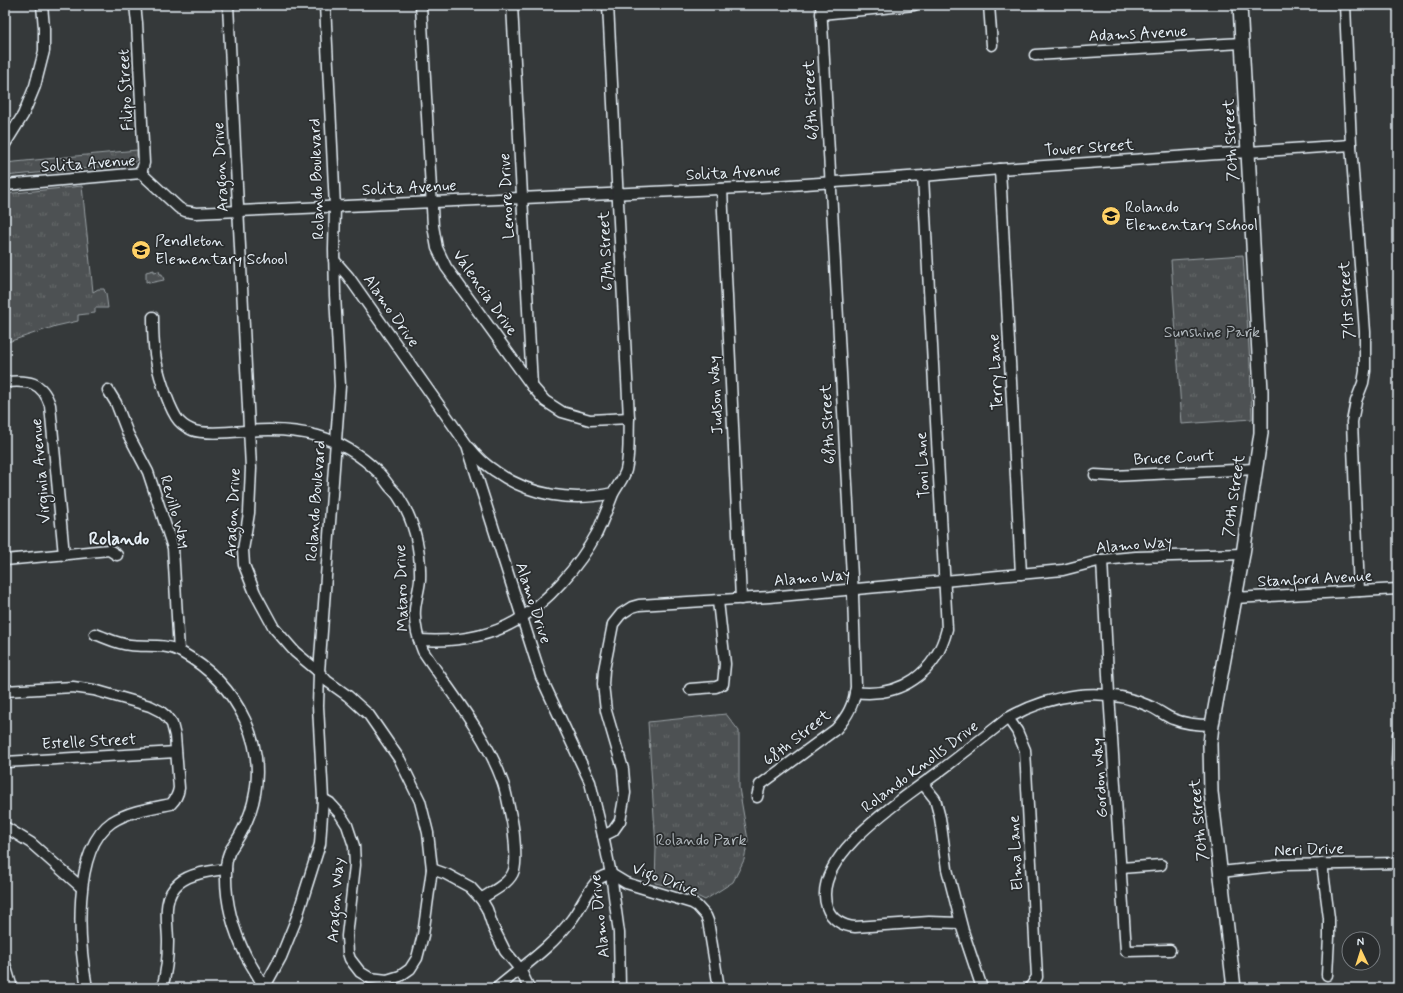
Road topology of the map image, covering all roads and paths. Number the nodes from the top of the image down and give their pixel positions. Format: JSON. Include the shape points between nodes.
{"nodes":[{"id":1,"x":42,"y":5,"type":"edge"},
{"id":2,"x":135,"y":5,"type":"edge"},
{"id":3,"x":228,"y":5,"type":"edge"},
{"id":4,"x":325,"y":5,"type":"edge"},
{"id":5,"x":420,"y":5,"type":"edge"},
{"id":6,"x":512,"y":5,"type":"edge"},
{"id":7,"x":608,"y":5,"type":"edge"},
{"id":8,"x":914,"y":5,"type":"edge"},
{"id":9,"x":989,"y":5,"type":"edge"},
{"id":10,"x":1240,"y":5,"type":"edge"},
{"id":11,"x":1345,"y":5,"type":"edge"},
{"id":12,"x":821,"y":10,"type":"edge"},
{"id":13,"x":1242,"y":43,"type":"junction"},
{"id":14,"x":992,"y":45,"type":"dead end"},
{"id":15,"x":1035,"y":55,"type":"dead end"},
{"id":16,"x":5,"y":144,"type":"edge"},
{"id":17,"x":1351,"y":145,"type":"junction"},
{"id":18,"x":1249,"y":152,"type":"junction"},
{"id":19,"x":1000,"y":169,"type":"junction"},
{"id":20,"x":141,"y":173,"type":"junction"},
{"id":21,"x":923,"y":176,"type":"junction"},
{"id":22,"x":830,"y":183,"type":"junction"},
{"id":23,"x":5,"y":185,"type":"edge"},
{"id":24,"x":722,"y":189,"type":"junction"},
{"id":25,"x":618,"y":193,"type":"junction"},
{"id":26,"x":522,"y":198,"type":"junction"},
{"id":27,"x":431,"y":202,"type":"junction"},
{"id":28,"x":335,"y":207,"type":"junction"},
{"id":29,"x":239,"y":212,"type":"junction"},
{"id":30,"x":334,"y":260,"type":"junction"},
{"id":31,"x":153,"y":317,"type":"dead end"},
{"id":32,"x":5,"y":382,"type":"edge"},
{"id":33,"x":532,"y":386,"type":"junction"},
{"id":34,"x":108,"y":390,"type":"dead end"},
{"id":35,"x":629,"y":418,"type":"junction"},
{"id":36,"x":248,"y":430,"type":"junction"},
{"id":37,"x":335,"y":441,"type":"junction"},
{"id":38,"x":467,"y":445,"type":"junction"},
{"id":39,"x":1255,"y":469,"type":"junction"},
{"id":40,"x":1095,"y":475,"type":"dead end"},
{"id":41,"x":613,"y":493,"type":"junction"},
{"id":42,"x":1243,"y":554,"type":"junction"},
{"id":43,"x":64,"y":555,"type":"junction"},
{"id":44,"x":117,"y":555,"type":"dead end"},
{"id":45,"x":5,"y":560,"type":"edge"},
{"id":46,"x":1102,"y":560,"type":"junction"},
{"id":47,"x":1021,"y":574,"type":"junction"},
{"id":48,"x":944,"y":581,"type":"junction"},
{"id":49,"x":852,"y":589,"type":"junction"},
{"id":50,"x":1398,"y":589,"type":"edge"},
{"id":51,"x":1359,"y":591,"type":"junction"},
{"id":52,"x":1234,"y":598,"type":"junction"},
{"id":53,"x":741,"y":599,"type":"junction"},
{"id":54,"x":718,"y":601,"type":"junction"},
{"id":55,"x":522,"y":617,"type":"junction"},
{"id":56,"x":95,"y":634,"type":"dead end"},
{"id":57,"x":419,"y":640,"type":"junction"},
{"id":58,"x":179,"y":651,"type":"junction"},
{"id":59,"x":319,"y":672,"type":"junction"},
{"id":60,"x":690,"y":689,"type":"dead end"},
{"id":61,"x":5,"y":691,"type":"edge"},
{"id":62,"x":855,"y":692,"type":"junction"},
{"id":63,"x":1109,"y":694,"type":"junction"},
{"id":64,"x":1008,"y":718,"type":"junction"},
{"id":65,"x":1212,"y":725,"type":"junction"},
{"id":66,"x":1398,"y":734,"type":"edge"},
{"id":67,"x":1398,"y":749,"type":"edge"},
{"id":68,"x":176,"y":752,"type":"junction"},
{"id":69,"x":5,"y":762,"type":"edge"},
{"id":70,"x":1397,"y":765,"type":"dead end"},
{"id":71,"x":923,"y":784,"type":"junction"},
{"id":72,"x":757,"y":797,"type":"dead end"},
{"id":73,"x":323,"y":799,"type":"junction"},
{"id":74,"x":5,"y":826,"type":"edge"},
{"id":75,"x":604,"y":836,"type":"junction"},
{"id":76,"x":1161,"y":864,"type":"dead end"},
{"id":77,"x":1322,"y":864,"type":"junction"},
{"id":78,"x":1398,"y":864,"type":"edge"},
{"id":79,"x":1121,"y":868,"type":"junction"},
{"id":80,"x":226,"y":869,"type":"junction"},
{"id":81,"x":432,"y":870,"type":"junction"},
{"id":82,"x":1221,"y":872,"type":"junction"},
{"id":83,"x":611,"y":874,"type":"junction"},
{"id":84,"x":82,"y":888,"type":"junction"},
{"id":85,"x":481,"y":898,"type":"junction"},
{"id":86,"x":960,"y":923,"type":"junction"},
{"id":87,"x":1170,"y":950,"type":"dead end"},
{"id":88,"x":5,"y":964,"type":"edge"},
{"id":89,"x":520,"y":969,"type":"junction"},
{"id":90,"x":1327,"y":975,"type":"dead end"},
{"id":91,"x":12,"y":988,"type":"edge"},
{"id":92,"x":87,"y":988,"type":"edge"},
{"id":93,"x":162,"y":988,"type":"edge"},
{"id":94,"x":264,"y":988,"type":"edge"},
{"id":95,"x":497,"y":988,"type":"edge"},
{"id":96,"x":529,"y":988,"type":"edge"},
{"id":97,"x":620,"y":988,"type":"edge"},
{"id":98,"x":719,"y":988,"type":"edge"},
{"id":99,"x":982,"y":988,"type":"edge"},
{"id":100,"x":1030,"y":988,"type":"edge"},
{"id":101,"x":1234,"y":988,"type":"edge"}],
"edges":[{"from":1,"to":16,"type":"street","via":[[44,51],[35,86],[23,115]]},
{"from":2,"to":20,"type":"street","name":"Filipo Street","via":[[144,163]]},
{"from":3,"to":29,"type":"street","name":"Aragon Drive"},
{"from":4,"to":28,"type":"street","name":"Rolando Boulevard"},
{"from":5,"to":27,"type":"street","name":"Valencia Drive"},
{"from":6,"to":26,"type":"street","name":"Lenore Drive"},
{"from":7,"to":25,"type":"street","name":"67th Street"},
{"from":8,"to":12,"type":"street"},
{"from":9,"to":14,"type":"street"},
{"from":10,"to":13,"type":"main road","name":"70th Street"},
{"from":11,"to":17,"type":"street","name":"71st Street"},
{"from":12,"to":22,"type":"street","name":"68th Street"},
{"from":13,"to":15,"type":"street","name":"Adams Avenue"},
{"from":13,"to":18,"type":"main road","name":"70th Street"},
{"from":17,"to":18,"type":"street","name":"Tower Street"},
{"from":17,"to":51,"type":"street","name":"71st Street","via":[[1365,332],[1365,371],[1352,422]]},
{"from":18,"to":19,"type":"street","name":"Tower Street"},
{"from":18,"to":39,"type":"main road","name":"70th Street","via":[[1261,391],[1261,433]]},
{"from":19,"to":21,"type":"street","name":"Tower Street"},
{"from":19,"to":47,"type":"street","name":"Terry Lane"},
{"from":20,"to":23,"type":"street","name":"Solita Avenue"},
{"from":20,"to":29,"type":"street","name":"Solita Avenue","via":[[185,212]]},
{"from":21,"to":22,"type":"street","name":"Tower Street"},
{"from":21,"to":48,"type":"street","name":"Toni Lane"},
{"from":22,"to":24,"type":"street","name":"Solita Avenue"},
{"from":22,"to":49,"type":"street","name":"68th Street"},
{"from":24,"to":25,"type":"street","name":"Solita Avenue"},
{"from":24,"to":53,"type":"street","name":"Judson Way"},
{"from":25,"to":26,"type":"street","name":"Solita Avenue"},
{"from":25,"to":35,"type":"street","name":"67th Street"},
{"from":26,"to":27,"type":"street","name":"Solita Avenue"},
{"from":26,"to":33,"type":"street","name":"Lenore Drive"},
{"from":27,"to":28,"type":"street","name":"Solita Avenue"},
{"from":27,"to":33,"type":"street","name":"Valencia Drive","via":[[437,248],[446,267]]},
{"from":28,"to":29,"type":"street","name":"Solita Avenue"},
{"from":28,"to":30,"type":"street","name":"Rolando Boulevard"},
{"from":29,"to":36,"type":"street","name":"Aragon Drive"},
{"from":30,"to":37,"type":"street","name":"Rolando Boulevard","via":[[340,386]]},
{"from":30,"to":38,"type":"street","name":"Alamo Drive","via":[[348,276]]},
{"from":31,"to":36,"type":"street","name":"Mataro Drive","via":[[156,362],[173,412],[179,421],[187,428],[198,432]]},
{"from":32,"to":43,"type":"street","name":"Virginia Avenue","via":[[26,381],[40,386],[50,405]]},
{"from":33,"to":35,"type":"street","name":"Valencia Drive","via":[[545,401],[562,412],[590,420]]},
{"from":34,"to":58,"type":"street","name":"Revillo Way","via":[[148,472],[173,548]]},
{"from":35,"to":41,"type":"street","name":"67th Street","via":[[626,472]]},
{"from":36,"to":37,"type":"street","name":"Mataro Drive","via":[[292,430],[316,434]]},
{"from":36,"to":59,"type":"street","name":"Aragon Drive","via":[[251,468],[249,513],[243,550],[244,565],[254,593],[274,628],[295,652]]},
{"from":37,"to":57,"type":"street","name":"Mataro Drive","via":[[380,473],[398,495],[409,516],[420,560],[420,582],[415,611]]},
{"from":37,"to":59,"type":"street","name":"Rolando Boulevard"},
{"from":38,"to":41,"type":"street","via":[[500,475],[533,491],[569,498]]},
{"from":38,"to":55,"type":"street","name":"Alamo Drive"},
{"from":39,"to":40,"type":"street","name":"Bruce Court","via":[[1109,477]]},
{"from":39,"to":42,"type":"main road","name":"70th Street"},
{"from":41,"to":55,"type":"street","name":"67th Street","via":[[599,528],[580,560],[552,592]]},
{"from":42,"to":46,"type":"street","name":"Alamo Way"},
{"from":42,"to":52,"type":"main road","name":"70th Street"},
{"from":43,"to":44,"type":"street","via":[[109,550]]},
{"from":43,"to":45,"type":"street"},
{"from":46,"to":47,"type":"street","name":"Alamo Way","via":[[1063,570]]},
{"from":46,"to":63,"type":"street","name":"Gordon Way"},
{"from":47,"to":48,"type":"street","name":"Alamo Way"},
{"from":48,"to":49,"type":"street","name":"Alamo Way"},
{"from":48,"to":62,"type":"street","name":"Toni Lane","via":[[947,629],[942,646],[933,662],[921,675],[898,688],[882,693]]},
{"from":49,"to":53,"type":"street","name":"Alamo Way"},
{"from":49,"to":62,"type":"street","name":"68th Street"},
{"from":50,"to":51,"type":"street","name":"Stanford Avenue"},
{"from":51,"to":52,"type":"street","name":"Stanford Avenue"},
{"from":52,"to":65,"type":"main road","name":"70th Street"},
{"from":53,"to":54,"type":"street","name":"Alamo Way"},
{"from":54,"to":60,"type":"street","via":[[725,664],[723,684]]},
{"from":54,"to":75,"type":"street","name":"Alamo Way","via":[[632,607],[621,614],[613,624],[603,684],[606,711],[624,769],[625,793],[620,821],[613,831]]},
{"from":55,"to":57,"type":"street","name":"67th Street","via":[[504,626],[469,637]]},
{"from":55,"to":75,"type":"street","name":"Alamo Drive","via":[[541,677],[590,782]]},
{"from":56,"to":58,"type":"street","via":[[124,644],[166,647]]},
{"from":57,"to":85,"type":"street","name":"Mataro Drive","via":[[422,651],[474,724],[493,758],[505,788],[514,835],[514,870],[506,883]]},
{"from":58,"to":80,"type":"street","via":[[210,672],[229,693],[246,722],[253,744],[256,778],[253,801],[246,823],[229,853]]},
{"from":59,"to":73,"type":"street","name":"Rolando Boulevard","via":[[318,706]]},
{"from":59,"to":81,"type":"street","name":"Aragon Drive","via":[[326,681],[369,715],[400,760],[420,801],[428,833]]},
{"from":61,"to":68,"type":"street","via":[[73,687],[94,690],[150,706],[166,716],[172,724]]},
{"from":62,"to":72,"type":"street","name":"68th Street","via":[[854,702],[841,724],[760,785]]},
{"from":63,"to":64,"type":"street","name":"Rolando Knolls Drive","via":[[1062,697],[1033,706]]},
{"from":63,"to":65,"type":"street","name":"Rolando Knolls Drive","via":[[1149,706],[1180,722]]},
{"from":63,"to":79,"type":"street","name":"Gordon Way"},
{"from":64,"to":71,"type":"street","name":"Rolando Knolls Drive"},
{"from":64,"to":100,"type":"street","name":"Elma Lane","via":[[1025,750],[1037,977]]},
{"from":65,"to":82,"type":"main road","name":"70th Street","via":[[1211,792]]},
{"from":66,"to":67,"type":"street"},
{"from":67,"to":70,"type":"street"},
{"from":68,"to":69,"type":"street","name":"Estelle Street"},
{"from":68,"to":84,"type":"street","via":[[179,788],[175,799],[171,804],[123,816],[102,831],[90,854]]},
{"from":71,"to":86,"type":"street","via":[[935,799],[947,869]]},
{"from":71,"to":86,"type":"street","name":"Rolando Knolls Drive","via":[[868,826],[839,857],[827,884],[827,906],[835,919],[850,926]]},
{"from":73,"to":81,"type":"street","name":"Aragon Way","via":[[340,814],[347,825],[354,846],[355,865],[347,936],[348,953],[353,964],[365,975],[382,980],[394,978],[405,973],[414,964],[423,935]]},
{"from":73,"to":94,"type":"street","name":"Rolando Boulevard","via":[[320,844],[296,920],[281,957]]},
{"from":74,"to":84,"type":"street","via":[[31,843]]},
{"from":75,"to":83,"type":"street","name":"Alamo Drive"},
{"from":76,"to":79,"type":"street"},
{"from":77,"to":78,"type":"street","name":"Neri Drive"},
{"from":77,"to":82,"type":"street","name":"Neri Drive","via":[[1284,865]]},
{"from":77,"to":90,"type":"street","via":[[1329,918]]},
{"from":79,"to":87,"type":"street","name":"Gordon Way","via":[[1126,951]]},
{"from":80,"to":93,"type":"street","via":[[190,877],[179,883],[172,892],[166,914],[168,943]]},
{"from":80,"to":94,"type":"street","via":[[229,907],[236,932]]},
{"from":81,"to":85,"type":"street","via":[[446,874],[470,887]]},
{"from":82,"to":101,"type":"main road","name":"70th Street"},
{"from":83,"to":89,"type":"street","via":[[601,877],[596,882],[561,933]]},
{"from":83,"to":97,"type":"street","name":"Alamo Drive","via":[[619,933]]},
{"from":83,"to":98,"type":"street","name":"Vigo Drive","via":[[626,882],[697,906],[708,921]]},
{"from":84,"to":92,"type":"street","via":[[81,933]]},
{"from":85,"to":89,"type":"street","via":[[505,951]]},
{"from":86,"to":99,"type":"street"},
{"from":88,"to":91,"type":"street"},
{"from":89,"to":95,"type":"street"},
{"from":89,"to":96,"type":"street"}]}
